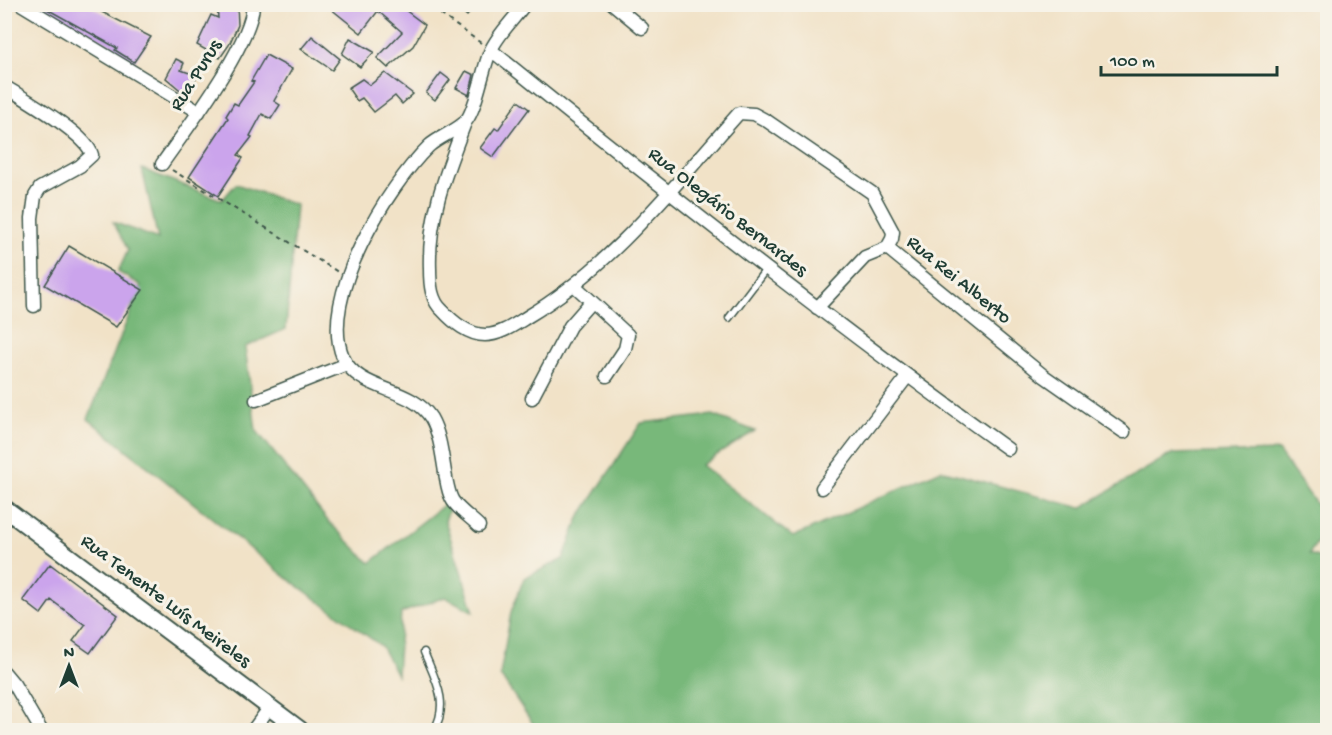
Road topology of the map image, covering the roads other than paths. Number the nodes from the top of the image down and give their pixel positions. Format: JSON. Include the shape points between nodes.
{"nodes":[{"id":1,"x":21,"y":4,"type":"edge"},
{"id":2,"x":253,"y":4,"type":"edge"},
{"id":3,"x":525,"y":4,"type":"edge"},
{"id":4,"x":613,"y":4,"type":"edge"},
{"id":5,"x":642,"y":28,"type":"dead end"},
{"id":6,"x":491,"y":50,"type":"junction"},
{"id":7,"x":4,"y":86,"type":"edge"},
{"id":8,"x":199,"y":112,"type":"junction"},
{"id":9,"x":466,"y":120,"type":"junction"},
{"id":10,"x":162,"y":164,"type":"road end"},
{"id":11,"x":668,"y":193,"type":"junction"},
{"id":12,"x":887,"y":248,"type":"junction"},
{"id":13,"x":767,"y":267,"type":"junction"},
{"id":14,"x":575,"y":286,"type":"junction"},
{"id":15,"x":591,"y":302,"type":"junction"},
{"id":16,"x":34,"y":306,"type":"dead end"},
{"id":17,"x":817,"y":308,"type":"junction"},
{"id":18,"x":729,"y":318,"type":"dead end"},
{"id":19,"x":347,"y":364,"type":"junction"},
{"id":20,"x":607,"y":376,"type":"dead end"},
{"id":21,"x":907,"y":377,"type":"junction"},
{"id":22,"x":532,"y":398,"type":"dead end"},
{"id":23,"x":256,"y":400,"type":"dead end"},
{"id":24,"x":1124,"y":432,"type":"dead end"},
{"id":25,"x":1008,"y":449,"type":"dead end"},
{"id":26,"x":822,"y":488,"type":"dead end"},
{"id":27,"x":4,"y":508,"type":"edge"},
{"id":28,"x":479,"y":526,"type":"dead end"},
{"id":29,"x":424,"y":652,"type":"dead end"},
{"id":30,"x":4,"y":672,"type":"edge"},
{"id":31,"x":270,"y":707,"type":"junction"},
{"id":32,"x":41,"y":730,"type":"edge"},
{"id":33,"x":253,"y":730,"type":"edge"},
{"id":34,"x":300,"y":730,"type":"edge"},
{"id":35,"x":434,"y":730,"type":"edge"}],
"edges":[{"from":1,"to":8,"type":"street"},
{"from":2,"to":8,"type":"street","name":"Rua Purus","via":[[245,37]]},
{"from":3,"to":6,"type":"street"},
{"from":4,"to":5,"type":"street"},
{"from":6,"to":9,"type":"street"},
{"from":6,"to":11,"type":"street","name":"Rua Olegário Bernardes"},
{"from":7,"to":16,"type":"street","via":[[82,141],[92,154],[80,166],[40,188],[35,196]]},
{"from":8,"to":10,"type":"street","name":"Rua Purus"},
{"from":9,"to":14,"type":"street","via":[[437,195],[431,222],[430,279],[438,307],[464,328],[488,335],[523,320]]},
{"from":9,"to":19,"type":"street","via":[[429,146],[397,185],[366,236],[347,277],[340,318],[340,340]]},
{"from":11,"to":12,"type":"street","name":"Rua Rei Alberto","via":[[739,113],[748,113],[760,117],[872,193],[893,232]]},
{"from":11,"to":13,"type":"street","name":"Rua Olegário Bernardes"},
{"from":11,"to":14,"type":"street"},
{"from":12,"to":17,"type":"street","via":[[865,257]]},
{"from":12,"to":24,"type":"street","name":"Rua Rei Alberto","via":[[1044,376]]},
{"from":13,"to":17,"type":"street","name":"Rua Olegário Bernardes"},
{"from":13,"to":18,"type":"lane"},
{"from":14,"to":15,"type":"street"},
{"from":15,"to":20,"type":"street","via":[[628,335],[625,350]]},
{"from":15,"to":22,"type":"street","via":[[570,326]]},
{"from":17,"to":21,"type":"street","name":"Rua Olegário Bernardes"},
{"from":19,"to":23,"type":"street"},
{"from":19,"to":28,"type":"street","via":[[362,377],[401,394],[428,414],[441,442],[452,500]]},
{"from":21,"to":25,"type":"street","name":"Rua Olegário Bernardes"},
{"from":21,"to":26,"type":"street"},
{"from":27,"to":31,"type":"main road","name":"Rua Tenente Luís Meireles"},
{"from":29,"to":35,"type":"lane","via":[[443,705]]},
{"from":30,"to":32,"type":"street"},
{"from":31,"to":33,"type":"street"},
{"from":31,"to":34,"type":"main road","name":"Rua Tenente Luís Meireles"}]}
